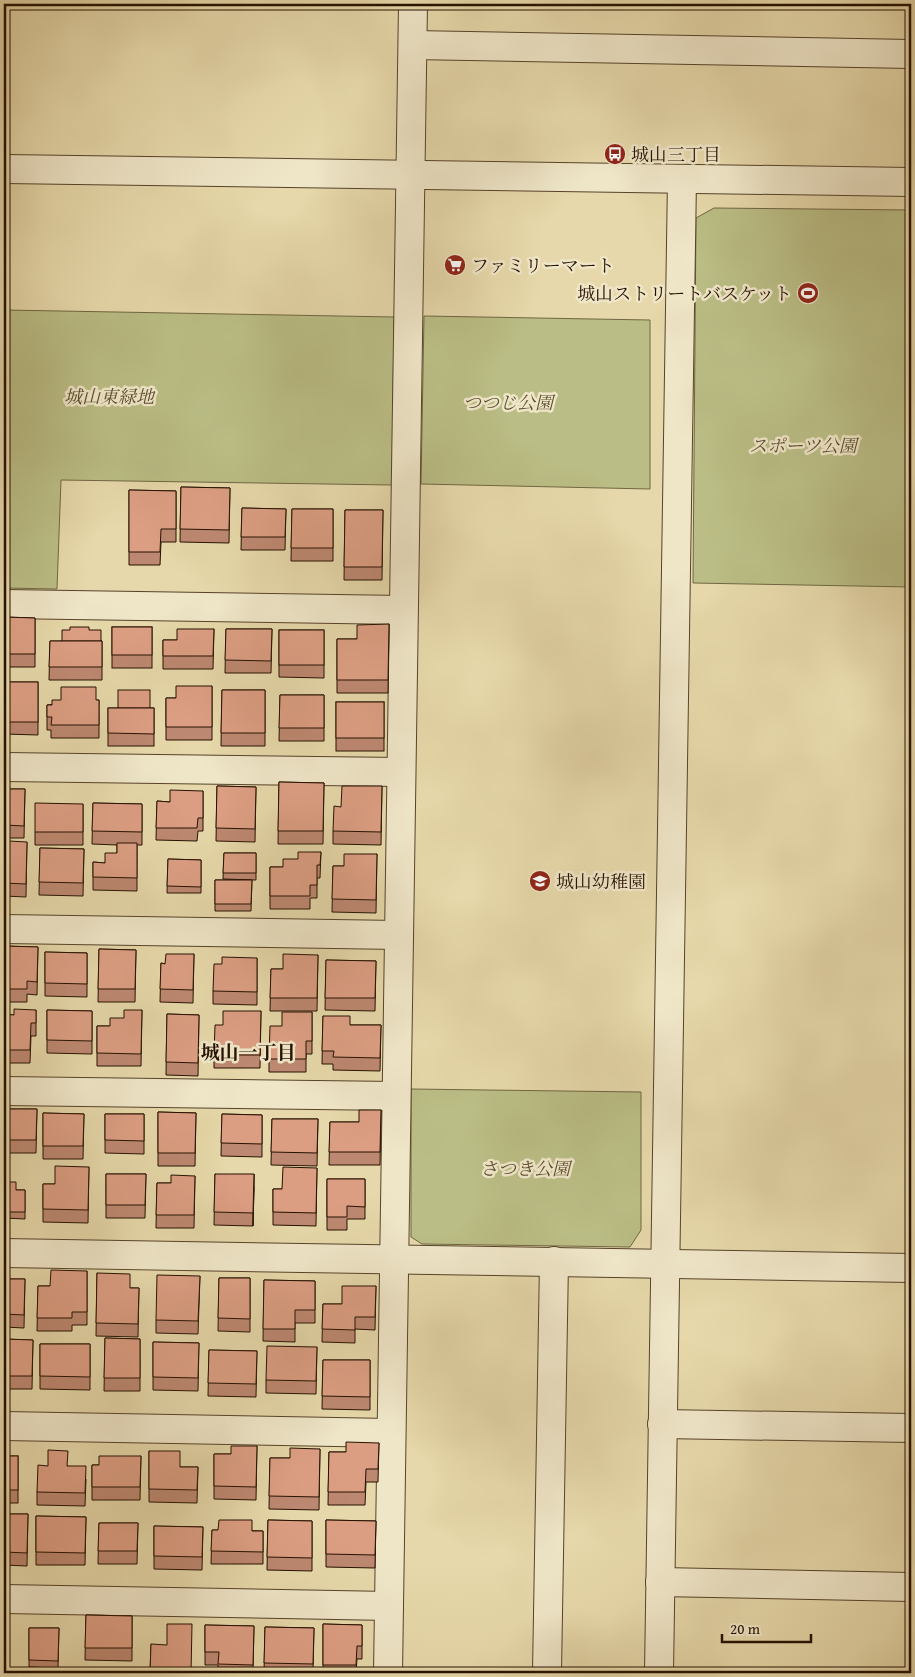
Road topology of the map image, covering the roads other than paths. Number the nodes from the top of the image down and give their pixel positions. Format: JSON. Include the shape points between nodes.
{"nodes":[{"id":1,"x":413,"y":4,"type":"edge"},
{"id":2,"x":413,"y":45,"type":"junction"},
{"id":3,"x":911,"y":54,"type":"edge"},
{"id":4,"x":4,"y":169,"type":"edge"},
{"id":5,"x":409,"y":175,"type":"junction"},
{"id":6,"x":682,"y":178,"type":"junction"},
{"id":7,"x":911,"y":182,"type":"edge"},
{"id":8,"x":4,"y":604,"type":"edge"},
{"id":9,"x":403,"y":610,"type":"junction"},
{"id":10,"x":4,"y":767,"type":"edge"},
{"id":11,"x":401,"y":772,"type":"junction"},
{"id":12,"x":4,"y":929,"type":"edge"},
{"id":13,"x":398,"y":935,"type":"junction"},
{"id":14,"x":4,"y":1091,"type":"edge"},
{"id":15,"x":396,"y":1096,"type":"junction"},
{"id":16,"x":4,"y":1253,"type":"edge"},
{"id":17,"x":393,"y":1260,"type":"junction"},
{"id":18,"x":554,"y":1261,"type":"junction"},
{"id":19,"x":664,"y":1264,"type":"junction"},
{"id":20,"x":911,"y":1268,"type":"edge"},
{"id":21,"x":662,"y":1424,"type":"junction"},
{"id":22,"x":4,"y":1426,"type":"edge"},
{"id":23,"x":911,"y":1428,"type":"edge"},
{"id":24,"x":390,"y":1433,"type":"junction"},
{"id":25,"x":660,"y":1582,"type":"junction"},
{"id":26,"x":911,"y":1587,"type":"edge"},
{"id":27,"x":4,"y":1599,"type":"edge"},
{"id":28,"x":389,"y":1606,"type":"junction"},
{"id":29,"x":388,"y":1673,"type":"edge"},
{"id":30,"x":548,"y":1673,"type":"edge"},
{"id":31,"x":659,"y":1673,"type":"edge"}],
"edges":[{"from":1,"to":2,"type":"street"},
{"from":2,"to":3,"type":"street"},
{"from":2,"to":5,"type":"street"},
{"from":4,"to":5,"type":"street"},
{"from":5,"to":6,"type":"street"},
{"from":5,"to":9,"type":"street"},
{"from":6,"to":7,"type":"street"},
{"from":6,"to":19,"type":"street"},
{"from":8,"to":9,"type":"street"},
{"from":9,"to":11,"type":"street"},
{"from":10,"to":11,"type":"street"},
{"from":11,"to":13,"type":"street"},
{"from":12,"to":13,"type":"street"},
{"from":13,"to":15,"type":"street"},
{"from":14,"to":15,"type":"street"},
{"from":15,"to":17,"type":"street"},
{"from":16,"to":17,"type":"street"},
{"from":17,"to":18,"type":"street"},
{"from":17,"to":24,"type":"street"},
{"from":18,"to":19,"type":"street"},
{"from":18,"to":30,"type":"street"},
{"from":19,"to":20,"type":"street"},
{"from":19,"to":21,"type":"street"},
{"from":21,"to":23,"type":"street"},
{"from":21,"to":25,"type":"street"},
{"from":22,"to":24,"type":"street"},
{"from":24,"to":28,"type":"street"},
{"from":25,"to":26,"type":"street"},
{"from":25,"to":31,"type":"street"},
{"from":27,"to":28,"type":"street"},
{"from":28,"to":29,"type":"street"}]}
